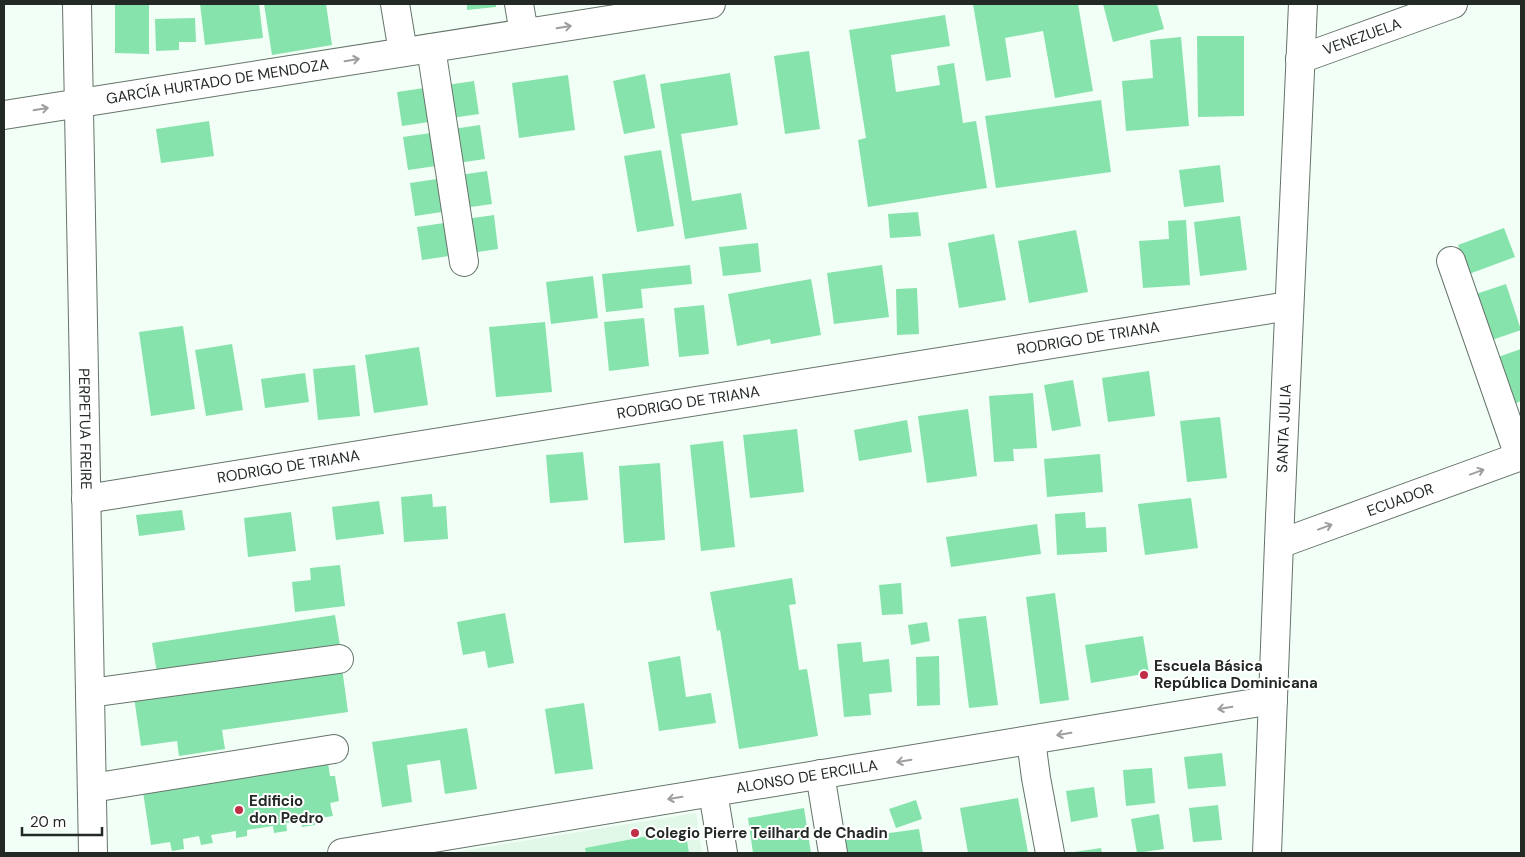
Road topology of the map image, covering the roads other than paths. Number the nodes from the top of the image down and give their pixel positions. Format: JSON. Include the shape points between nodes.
{"nodes":[{"id":1,"x":77,"y":4,"type":"edge"},
{"id":2,"x":395,"y":4,"type":"edge"},
{"id":3,"x":519,"y":4,"type":"edge"},
{"id":4,"x":711,"y":4,"type":"edge"},
{"id":5,"x":1303,"y":4,"type":"edge"},
{"id":6,"x":1453,"y":4,"type":"edge"},
{"id":7,"x":677,"y":6,"type":"edge"},
{"id":8,"x":524,"y":33,"type":"junction"},
{"id":9,"x":431,"y":48,"type":"junction"},
{"id":10,"x":403,"y":52,"type":"junction"},
{"id":11,"x":1300,"y":59,"type":"junction"},
{"id":12,"x":79,"y":103,"type":"junction"},
{"id":13,"x":4,"y":115,"type":"edge"},
{"id":14,"x":1451,"y":261,"type":"dead end"},
{"id":15,"x":464,"y":262,"type":"dead end"},
{"id":16,"x":1289,"y":306,"type":"junction"},
{"id":17,"x":1520,"y":456,"type":"edge"},
{"id":18,"x":86,"y":499,"type":"junction"},
{"id":19,"x":1279,"y":544,"type":"junction"},
{"id":20,"x":339,"y":659,"type":"dead end"},
{"id":21,"x":90,"y":693,"type":"junction"},
{"id":22,"x":1273,"y":700,"type":"junction"},
{"id":23,"x":1032,"y":740,"type":"junction"},
{"id":24,"x":334,"y":749,"type":"dead end"},
{"id":25,"x":820,"y":774,"type":"junction"},
{"id":26,"x":92,"y":788,"type":"junction"},
{"id":27,"x":713,"y":792,"type":"junction"},
{"id":28,"x":93,"y":853,"type":"edge"},
{"id":29,"x":342,"y":853,"type":"edge"},
{"id":30,"x":722,"y":853,"type":"edge"},
{"id":31,"x":833,"y":853,"type":"edge"},
{"id":32,"x":1050,"y":853,"type":"edge"},
{"id":33,"x":1267,"y":853,"type":"edge"}],
"edges":[{"from":1,"to":12,"type":"street","name":"PERPETUA FREIRE"},
{"from":2,"to":10,"type":"street"},
{"from":3,"to":8,"type":"street"},
{"from":4,"to":7,"type":"street","name":"GARCÍA HURTADO DE MENDOZA"},
{"from":5,"to":11,"type":"street","name":"SANTA JULIA"},
{"from":6,"to":11,"type":"street","name":"VENEZUELA"},
{"from":8,"to":7,"type":"street","name":"GARCÍA HURTADO DE MENDOZA","one_way":true},
{"from":8,"to":9,"type":"street","name":"GARCÍA HURTADO DE MENDOZA"},
{"from":9,"to":10,"type":"street","name":"GARCÍA HURTADO DE MENDOZA"},
{"from":9,"to":15,"type":"street"},
{"from":12,"to":10,"type":"street","name":"GARCÍA HURTADO DE MENDOZA","one_way":true},
{"from":11,"to":16,"type":"street","name":"SANTA JULIA"},
{"from":13,"to":12,"type":"street","name":"GARCÍA HURTADO DE MENDOZA","one_way":true},
{"from":12,"to":18,"type":"street","name":"PERPETUA FREIRE"},
{"from":14,"to":17,"type":"street"},
{"from":16,"to":18,"type":"street","name":"RODRIGO DE TRIANA"},
{"from":16,"to":19,"type":"street","name":"SANTA JULIA"},
{"from":19,"to":17,"type":"street","name":"ECUADOR","one_way":true},
{"from":18,"to":21,"type":"street","name":"PERPETUA FREIRE"},
{"from":19,"to":22,"type":"street","name":"SANTA JULIA"},
{"from":20,"to":21,"type":"street"},
{"from":21,"to":26,"type":"street","name":"PERPETUA FREIRE"},
{"from":22,"to":23,"type":"street","name":"ALONSO DE ERCILLA","one_way":true},
{"from":22,"to":33,"type":"street","name":"SANTA JULIA"},
{"from":23,"to":25,"type":"street","name":"ALONSO DE ERCILLA","one_way":true},
{"from":23,"to":32,"type":"street"},
{"from":24,"to":26,"type":"street"},
{"from":25,"to":27,"type":"street","name":"ALONSO DE ERCILLA"},
{"from":25,"to":31,"type":"street"},
{"from":26,"to":28,"type":"street","name":"PERPETUA FREIRE"},
{"from":27,"to":29,"type":"street","name":"ALONSO DE ERCILLA","one_way":true},
{"from":27,"to":30,"type":"street"}]}
